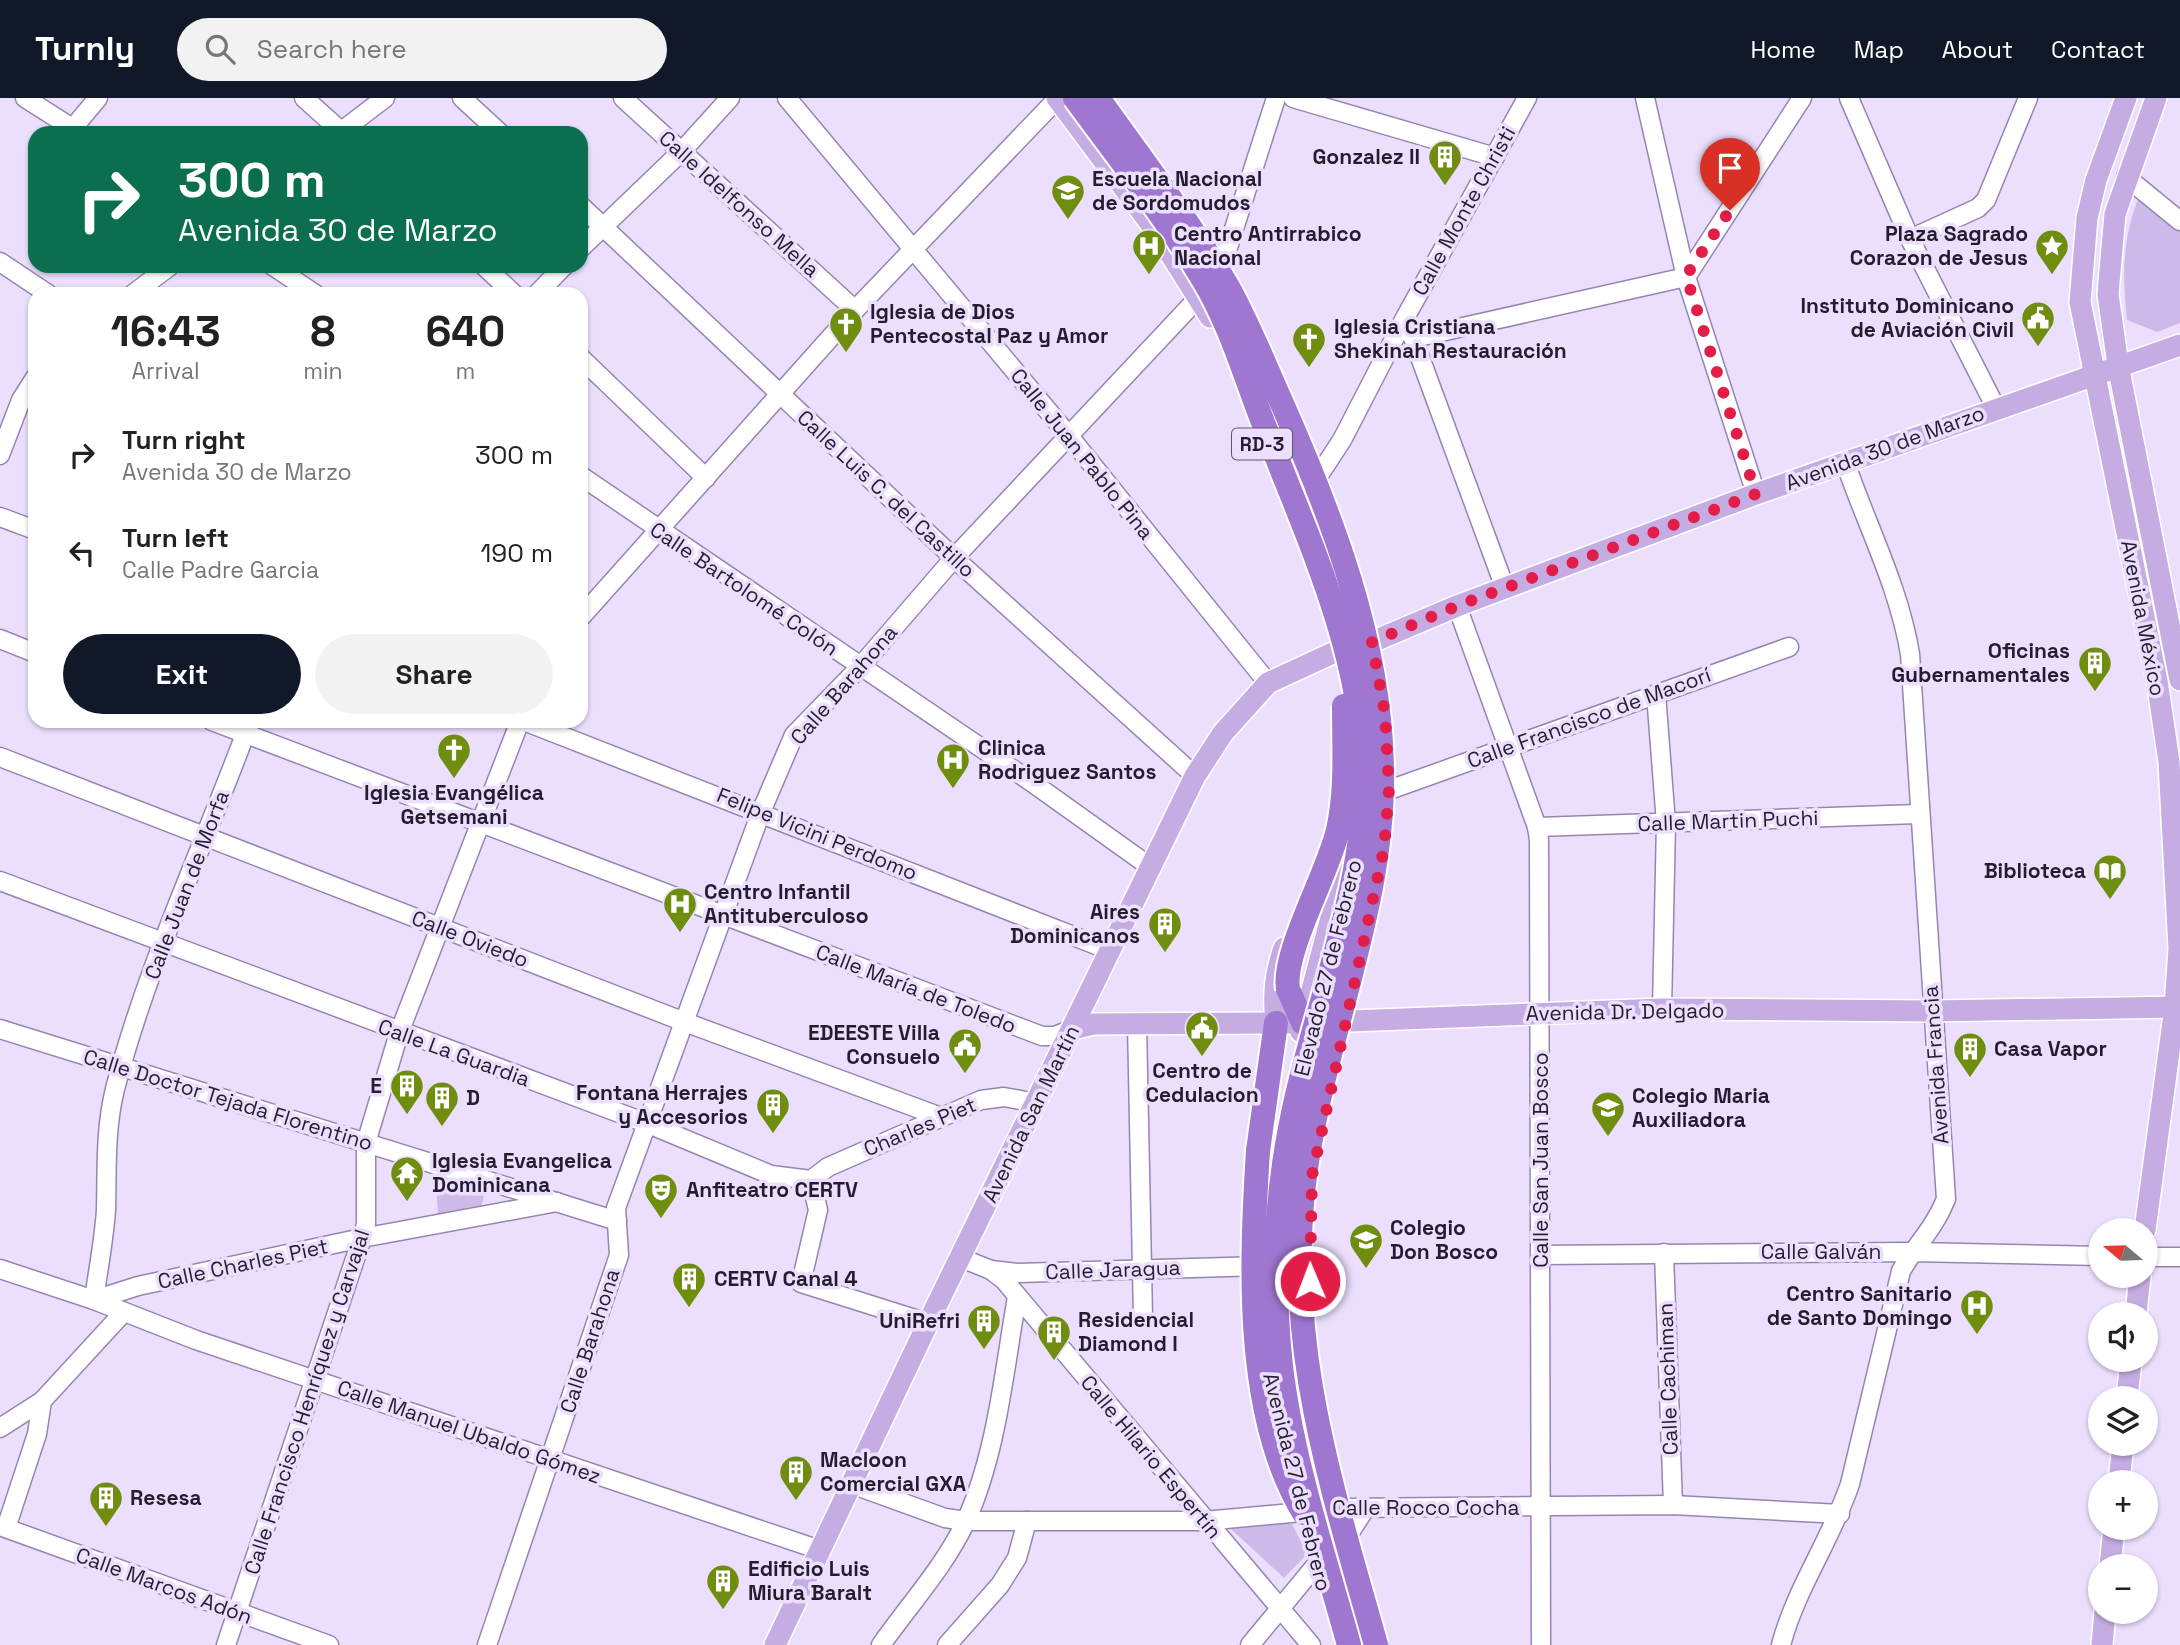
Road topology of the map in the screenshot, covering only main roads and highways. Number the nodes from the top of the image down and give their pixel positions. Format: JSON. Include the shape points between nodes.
{"nodes":[{"id":1,"x":1057,"y":98,"type":"edge"},
{"id":2,"x":1074,"y":98,"type":"edge"},
{"id":3,"x":1098,"y":98,"type":"edge"},
{"id":4,"x":1109,"y":98,"type":"edge"},
{"id":5,"x":2126,"y":98,"type":"edge"},
{"id":6,"x":2156,"y":98,"type":"edge"},
{"id":7,"x":2180,"y":345,"type":"edge"},
{"id":8,"x":2118,"y":365,"type":"junction"},
{"id":9,"x":2093,"y":376,"type":"junction"},
{"id":10,"x":1353,"y":649,"type":"junction"},
{"id":11,"x":2180,"y":680,"type":"edge"},
{"id":12,"x":1353,"y":782,"type":"junction"},
{"id":13,"x":2178,"y":1007,"type":"edge"},
{"id":14,"x":1347,"y":1021,"type":"junction"},
{"id":15,"x":1276,"y":1023,"type":"junction"},
{"id":16,"x":1303,"y":1023,"type":"junction"},
{"id":17,"x":1072,"y":1029,"type":"junction"},
{"id":18,"x":2148,"y":1218,"type":"edge"},
{"id":19,"x":1319,"y":1537,"type":"junction"},
{"id":20,"x":2104,"y":1624,"type":"edge"},
{"id":21,"x":775,"y":1645,"type":"edge"},
{"id":22,"x":1338,"y":1645,"type":"edge"},
{"id":23,"x":1349,"y":1645,"type":"edge"},
{"id":24,"x":1376,"y":1645,"type":"edge"},
{"id":25,"x":1383,"y":1645,"type":"edge"},
{"id":26,"x":2102,"y":1645,"type":"edge"}],
"edges":[{"from":1,"to":10,"type":"main road","name":"Avenida 27 de Febrero","number":"RD-3","via":[[1156,231],[1219,334]]},
{"from":2,"to":10,"type":"highway","name":"Elevado 27 de Febrero","number":"RD-3","bridge":true,"via":[[1204,281]]},
{"from":3,"to":24,"type":"highway","name":"Elevado 27 de Febrero","number":"RD-3","bridge":true,"via":[[1193,233],[1246,323],[1311,468],[1369,657],[1382,769],[1378,839],[1363,922],[1314,1118],[1300,1215],[1299,1285],[1317,1426]]},
{"from":4,"to":10,"type":"main road","name":"Avenida 27 de Febrero","number":"RD-3","via":[[1223,263],[1321,472]]},
{"from":5,"to":9,"type":"main road","name":"Avenida México","via":[[2096,180],[2082,252],[2080,302]]},
{"from":6,"to":8,"type":"main road","name":"Avenida México","via":[[2126,177],[2109,256],[2108,294]]},
{"from":7,"to":8,"type":"main road","name":"Avenida 30 de Marzo"},
{"from":8,"to":9,"type":"main road","name":"Avenida 30 de Marzo"},
{"from":8,"to":11,"type":"main road","name":"Avenida México"},
{"from":9,"to":10,"type":"main road","name":"Avenida 30 de Marzo","via":[[1756,494]]},
{"from":9,"to":13,"type":"main road","name":"Avenida México","via":[[2157,681],[2169,762]]},
{"from":10,"to":12,"type":"main road","name":"Avenida 27 de Febrero","number":"RD-3"},
{"from":10,"to":14,"type":"main road","name":"Avenida 27 de Febrero","number":"RD-3","via":[[1385,714],[1389,790],[1384,849]]},
{"from":10,"to":16,"type":"highway","bridge":true,"via":[[1343,681],[1345,764],[1338,828],[1328,867],[1288,962],[1288,989]]},
{"from":10,"to":17,"type":"main road","name":"Avenida San Martín","via":[[1268,683],[1223,733],[1195,776],[1149,866]]},
{"from":10,"to":19,"type":"highway","name":"Elevado 27 de Febrero","number":"RD-3","bridge":true,"via":[[1364,769],[1362,817],[1344,914],[1305,1054],[1286,1146],[1279,1211],[1281,1367]]},
{"from":12,"to":15,"type":"main road","via":[[1276,970]]},
{"from":12,"to":16,"type":"main road","name":"Avenida 27 de Febrero","number":"RD-3","via":[[1338,891]]},
{"from":13,"to":14,"type":"main road","name":"Avenida Dr. Delgado","via":[[1662,1009]]},
{"from":13,"to":18,"type":"main road","name":"Avenida México"},
{"from":14,"to":16,"type":"main road","name":"Avenida Dr. Delgado"},
{"from":14,"to":25,"type":"main road","name":"Avenida 27 de Febrero","number":"RD-3","via":[[1312,1176],[1313,1348],[1322,1419],[1356,1508],[1352,1529]]},
{"from":15,"to":16,"type":"main road","name":"Avenida Dr. Delgado"},
{"from":15,"to":17,"type":"main road","name":"Avenida Dr. Delgado","via":[[1094,1024]]},
{"from":15,"to":19,"type":"highway","bridge":true,"via":[[1258,1151],[1254,1331],[1258,1366],[1290,1489]]},
{"from":16,"to":22,"type":"main road","name":"Avenida 27 de Febrero","number":"RD-3","via":[[1274,1162],[1267,1266],[1268,1366]]},
{"from":17,"to":21,"type":"main road","name":"Avenida San Martín"},
{"from":19,"to":23,"type":"highway","name":"Elevado 27 de Febrero","number":"RD-3","bridge":true},
{"from":20,"to":26,"type":"main road"}]}
